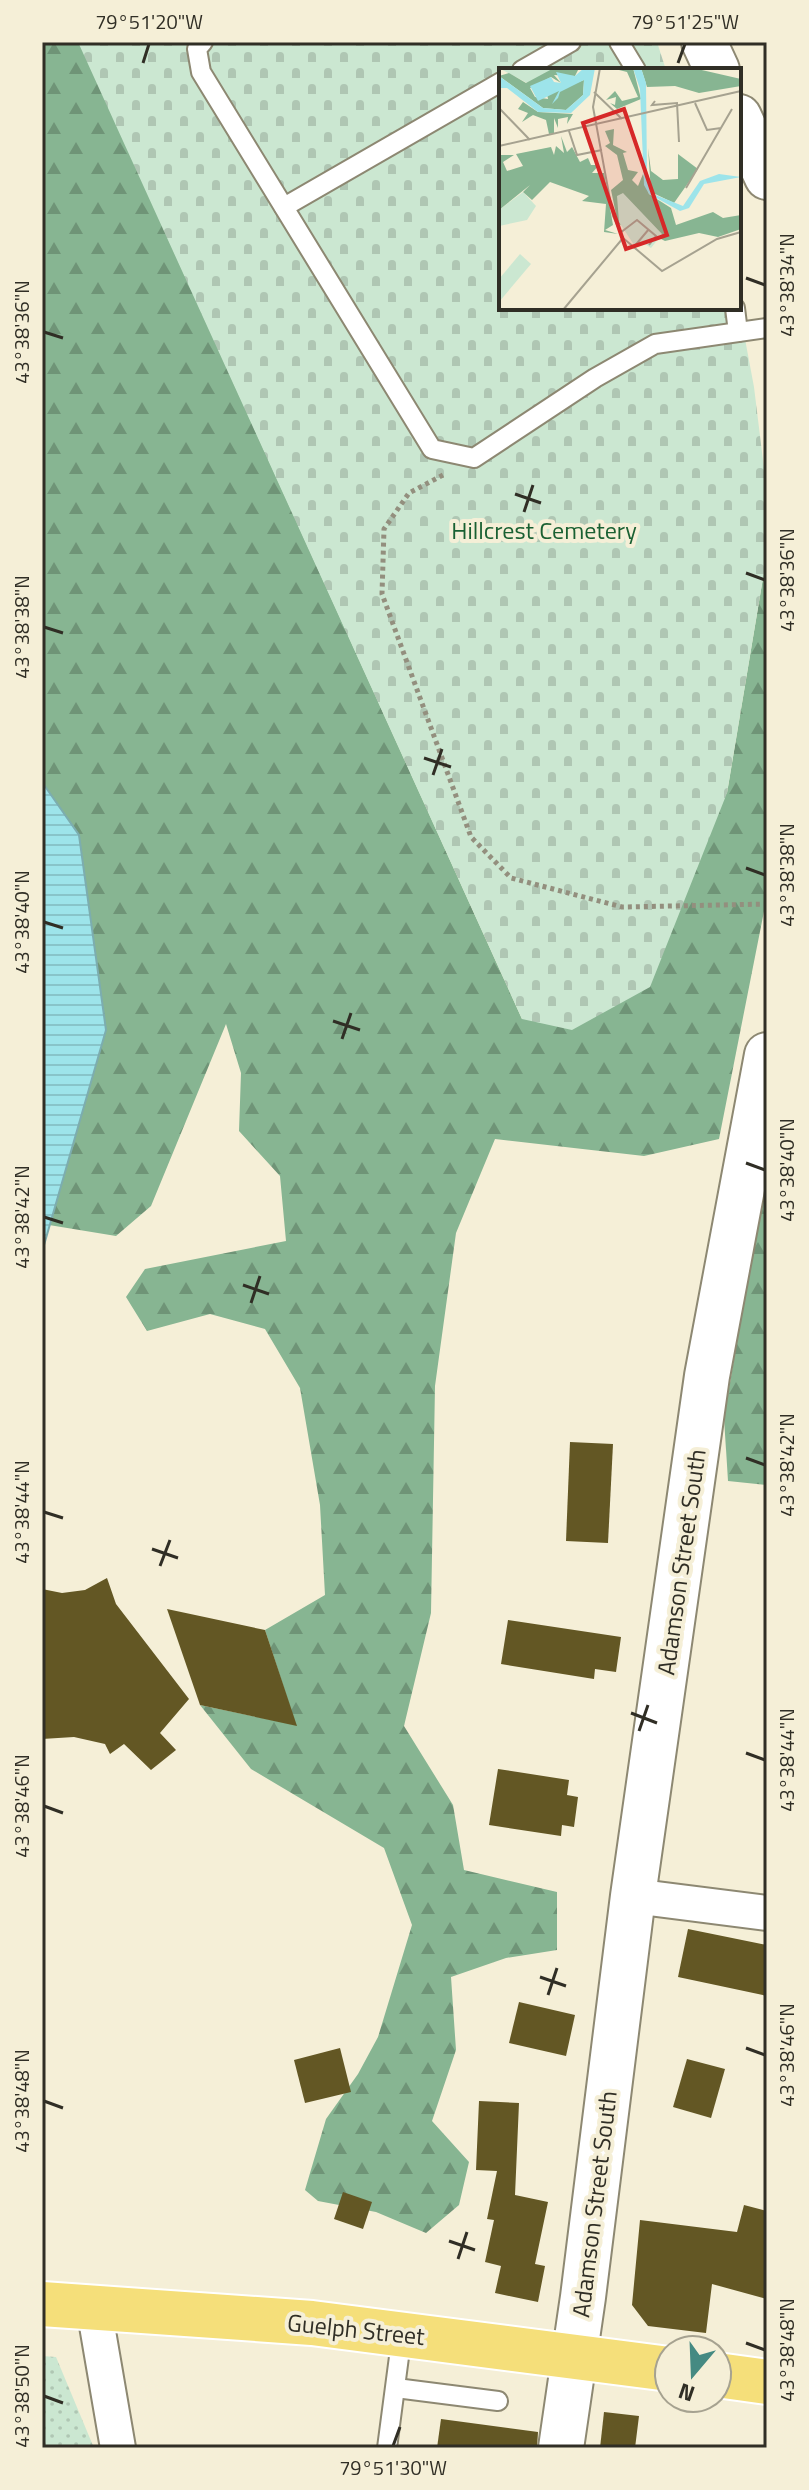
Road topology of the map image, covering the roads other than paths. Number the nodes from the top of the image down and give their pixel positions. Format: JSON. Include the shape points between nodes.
{"nodes":[{"id":1,"x":203,"y":42,"type":"edge"},
{"id":2,"x":571,"y":42,"type":"edge"},
{"id":3,"x":619,"y":42,"type":"edge"},
{"id":4,"x":704,"y":42,"type":"edge"},
{"id":5,"x":526,"y":68,"type":"edge"},
{"id":6,"x":635,"y":68,"type":"edge"},
{"id":7,"x":716,"y":68,"type":"edge"},
{"id":8,"x":499,"y":83,"type":"edge"},
{"id":9,"x":741,"y":121,"type":"edge"},
{"id":10,"x":767,"y":177,"type":"edge"},
{"id":11,"x":284,"y":207,"type":"junction"},
{"id":12,"x":735,"y":310,"type":"edge"},
{"id":13,"x":767,"y":328,"type":"edge"},
{"id":14,"x":738,"y":332,"type":"junction"},
{"id":15,"x":767,"y":1055,"type":"edge"},
{"id":16,"x":633,"y":1896,"type":"junction"},
{"id":17,"x":767,"y":1913,"type":"edge"},
{"id":18,"x":42,"y":2304,"type":"edge"},
{"id":19,"x":94,"y":2308,"type":"junction"},
{"id":20,"x":402,"y":2334,"type":"junction"},
{"id":21,"x":574,"y":2357,"type":"junction"},
{"id":22,"x":653,"y":2367,"type":"edge"},
{"id":23,"x":733,"y":2377,"type":"edge"},
{"id":24,"x":767,"y":2382,"type":"edge"},
{"id":25,"x":396,"y":2388,"type":"junction"},
{"id":26,"x":498,"y":2401,"type":"dead end"},
{"id":27,"x":118,"y":2448,"type":"edge"},
{"id":28,"x":387,"y":2448,"type":"edge"},
{"id":29,"x":561,"y":2448,"type":"edge"}],
"edges":[{"from":1,"to":11,"type":"lane","via":[[197,49],[201,72]]},
{"from":2,"to":5,"type":"lane"},
{"from":3,"to":6,"type":"lane"},
{"from":4,"to":7,"type":"main road"},
{"from":8,"to":11,"type":"lane"},
{"from":9,"to":10,"type":"main road"},
{"from":11,"to":14,"type":"lane","via":[[432,449],[474,458],[655,344]]},
{"from":12,"to":14,"type":"lane"},
{"from":13,"to":14,"type":"lane"},
{"from":15,"to":16,"type":"main road","name":"Adamson Street South","via":[[707,1376]]},
{"from":16,"to":17,"type":"street"},
{"from":16,"to":21,"type":"main road","name":"Adamson Street South"},
{"from":18,"to":19,"type":"main road","name":"Guelph Street"},
{"from":19,"to":20,"type":"main road","name":"Guelph Street"},
{"from":19,"to":27,"type":"street"},
{"from":20,"to":21,"type":"main road","name":"Guelph Street"},
{"from":20,"to":25,"type":"lane"},
{"from":21,"to":22,"type":"main road","name":"Guelph Street"},
{"from":21,"to":29,"type":"main road","name":"Adamson Street South"},
{"from":23,"to":24,"type":"main road"},
{"from":25,"to":26,"type":"lane"},
{"from":25,"to":28,"type":"lane"}]}
